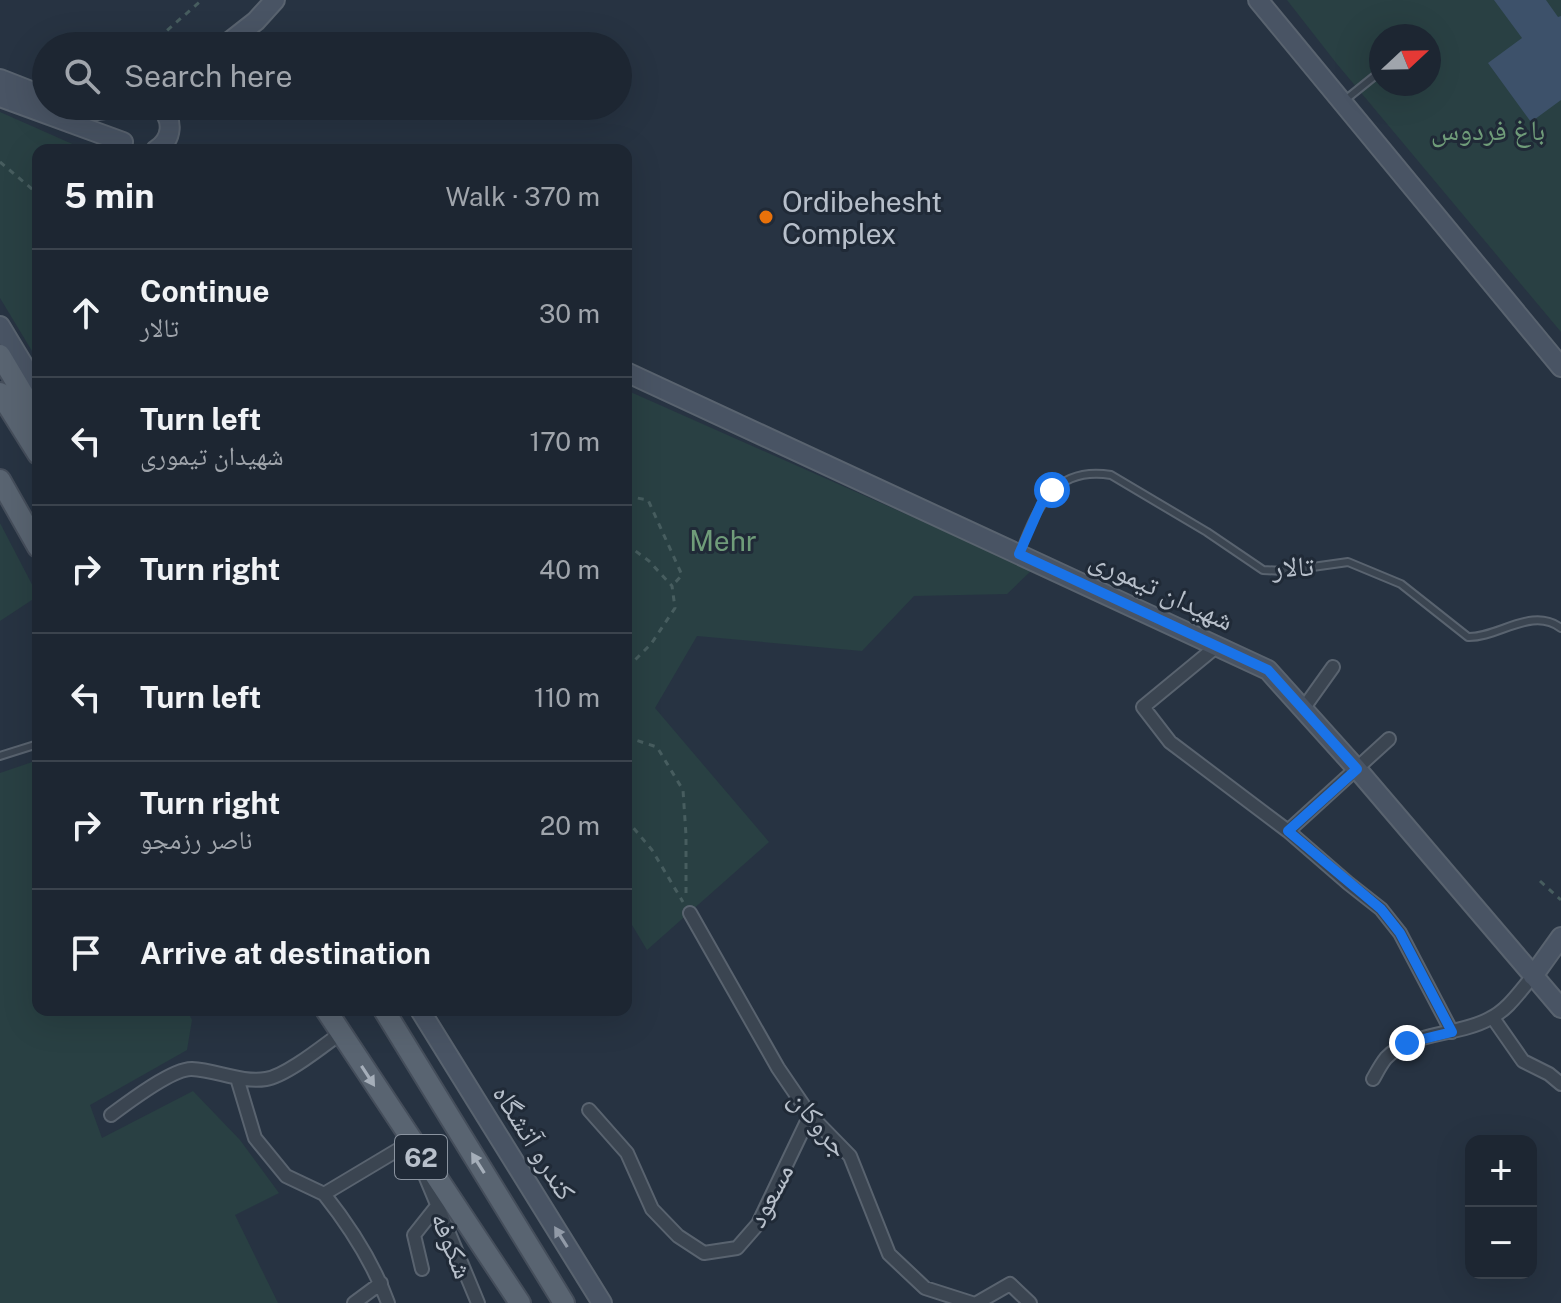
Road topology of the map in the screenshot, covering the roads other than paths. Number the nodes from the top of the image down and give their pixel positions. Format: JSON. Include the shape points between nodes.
{"nodes":[{"id":1,"x":275,"y":0,"type":"edge"},
{"id":2,"x":1258,"y":0,"type":"edge"},
{"id":3,"x":242,"y":32,"type":"edge"},
{"id":4,"x":0,"y":79,"type":"edge"},
{"id":5,"x":1369,"y":81,"type":"edge"},
{"id":6,"x":32,"y":92,"type":"edge"},
{"id":7,"x":0,"y":97,"type":"edge"},
{"id":8,"x":1342,"y":102,"type":"junction"},
{"id":9,"x":32,"y":109,"type":"edge"},
{"id":10,"x":60,"y":120,"type":"edge"},
{"id":11,"x":119,"y":120,"type":"edge"},
{"id":12,"x":169,"y":120,"type":"edge"},
{"id":13,"x":123,"y":144,"type":"edge"},
{"id":14,"x":127,"y":144,"type":"edge"},
{"id":15,"x":165,"y":144,"type":"edge"},
{"id":16,"x":0,"y":326,"type":"edge"},
{"id":17,"x":0,"y":355,"type":"edge"},
{"id":18,"x":1561,"y":367,"type":"edge"},
{"id":19,"x":632,"y":375,"type":"edge"},
{"id":20,"x":32,"y":379,"type":"edge"},
{"id":21,"x":0,"y":393,"type":"edge"},
{"id":22,"x":32,"y":409,"type":"edge"},
{"id":23,"x":32,"y":444,"type":"edge"},
{"id":24,"x":0,"y":480,"type":"edge"},
{"id":25,"x":32,"y":536,"type":"edge"},
{"id":26,"x":1019,"y":554,"type":"junction"},
{"id":27,"x":1561,"y":628,"type":"edge"},
{"id":28,"x":1217,"y":646,"type":"junction"},
{"id":29,"x":1333,"y":667,"type":"dead end"},
{"id":30,"x":1303,"y":709,"type":"junction"},
{"id":31,"x":1389,"y":739,"type":"dead end"},
{"id":32,"x":32,"y":746,"type":"edge"},
{"id":33,"x":0,"y":756,"type":"edge"},
{"id":34,"x":1357,"y":769,"type":"junction"},
{"id":35,"x":1288,"y":831,"type":"junction"},
{"id":36,"x":690,"y":913,"type":"road end"},
{"id":37,"x":1561,"y":937,"type":"edge"},
{"id":38,"x":1533,"y":976,"type":"junction"},
{"id":39,"x":1561,"y":1008,"type":"edge"},
{"id":40,"x":330,"y":1016,"type":"edge"},
{"id":41,"x":388,"y":1016,"type":"edge"},
{"id":42,"x":424,"y":1016,"type":"edge"},
{"id":43,"x":1493,"y":1018,"type":"junction"},
{"id":44,"x":1452,"y":1032,"type":"junction"},
{"id":45,"x":341,"y":1033,"type":"junction"},
{"id":46,"x":237,"y":1078,"type":"junction"},
{"id":47,"x":1373,"y":1079,"type":"dead end"},
{"id":48,"x":1561,"y":1084,"type":"edge"},
{"id":49,"x":589,"y":1110,"type":"dead end"},
{"id":50,"x":111,"y":1115,"type":"dead end"},
{"id":51,"x":810,"y":1115,"type":"junction"},
{"id":52,"x":411,"y":1142,"type":"junction"},
{"id":53,"x":324,"y":1194,"type":"junction"},
{"id":54,"x":437,"y":1206,"type":"junction"},
{"id":55,"x":422,"y":1269,"type":"dead end"},
{"id":56,"x":381,"y":1283,"type":"junction"},
{"id":57,"x":564,"y":1302,"type":"edge"},
{"id":58,"x":354,"y":1303,"type":"edge"},
{"id":59,"x":388,"y":1303,"type":"edge"},
{"id":60,"x":478,"y":1303,"type":"edge"},
{"id":61,"x":520,"y":1303,"type":"edge"},
{"id":62,"x":602,"y":1303,"type":"edge"},
{"id":63,"x":975,"y":1303,"type":"edge"},
{"id":64,"x":1030,"y":1303,"type":"edge"}],
"edges":[{"from":1,"to":3,"type":"main road"},
{"from":2,"to":8,"type":"main road"},
{"from":4,"to":6,"type":"main road"},
{"from":5,"to":8,"type":"lane"},
{"from":7,"to":9,"type":"main road"},
{"from":8,"to":18,"type":"main road"},
{"from":10,"to":13,"type":"main road"},
{"from":11,"to":14,"type":"main road"},
{"from":12,"to":15,"type":"main road"},
{"from":16,"to":20,"type":"main road"},
{"from":17,"to":22,"type":"main road"},
{"from":19,"to":26,"type":"main road","name":"شهیدان تیموری"},
{"from":21,"to":23,"type":"main road"},
{"from":24,"to":25,"type":"main road"},
{"from":26,"to":27,"type":"lane","name":"تالار","via":[[1052,490],[1069,479],[1111,475],[1263,570],[1348,562],[1401,584],[1468,637],[1537,621]]},
{"from":26,"to":28,"type":"main road","name":"شهیدان تیموری"},
{"from":28,"to":30,"type":"main road","name":"شهیدان تیموری","via":[[1268,670]]},
{"from":28,"to":35,"type":"street","via":[[1143,707],[1170,742]]},
{"from":29,"to":30,"type":"street"},
{"from":30,"to":34,"type":"main road","name":"شهیدان تیموری"},
{"from":31,"to":34,"type":"street"},
{"from":32,"to":33,"type":"lane"},
{"from":34,"to":35,"type":"street"},
{"from":34,"to":38,"type":"main road","name":"شهیدان تیموری"},
{"from":35,"to":44,"type":"street","via":[[1381,909],[1400,933]]},
{"from":36,"to":51,"type":"street","name":"جروکان"},
{"from":37,"to":38,"type":"main road"},
{"from":38,"to":39,"type":"main road","name":"شهیدان تیموری"},
{"from":38,"to":43,"type":"street"},
{"from":40,"to":45,"type":"main road","number":"62"},
{"from":57,"to":41,"type":"main road","number":"62","one_way":true},
{"from":62,"to":42,"type":"main road","name":"کندرو آتشگاه","one_way":true},
{"from":43,"to":44,"type":"street"},
{"from":43,"to":48,"type":"street","via":[[1523,1061]]},
{"from":44,"to":47,"type":"street","via":[[1407,1043],[1386,1058]]},
{"from":45,"to":46,"type":"street","via":[[268,1079]]},
{"from":45,"to":52,"type":"main road","number":"62","one_way":true},
{"from":46,"to":50,"type":"street","via":[[188,1069]]},
{"from":46,"to":53,"type":"street","via":[[255,1138],[286,1176]]},
{"from":49,"to":51,"type":"street","name":"مسعود","via":[[627,1153],[652,1209],[704,1253],[737,1248],[758,1224]]},
{"from":51,"to":63,"type":"street","name":"جروکان","via":[[850,1156],[889,1254],[925,1288]]},
{"from":52,"to":53,"type":"street"},
{"from":52,"to":54,"type":"street","name":"شکوفه"},
{"from":52,"to":61,"type":"main road","number":"62"},
{"from":53,"to":56,"type":"street","via":[[355,1232]]},
{"from":54,"to":55,"type":"street","via":[[414,1235]]},
{"from":54,"to":60,"type":"street","name":"شکوفه"},
{"from":56,"to":58,"type":"street"},
{"from":56,"to":59,"type":"street"},
{"from":63,"to":64,"type":"street","name":"جروکان","via":[[1010,1284]]}]}
